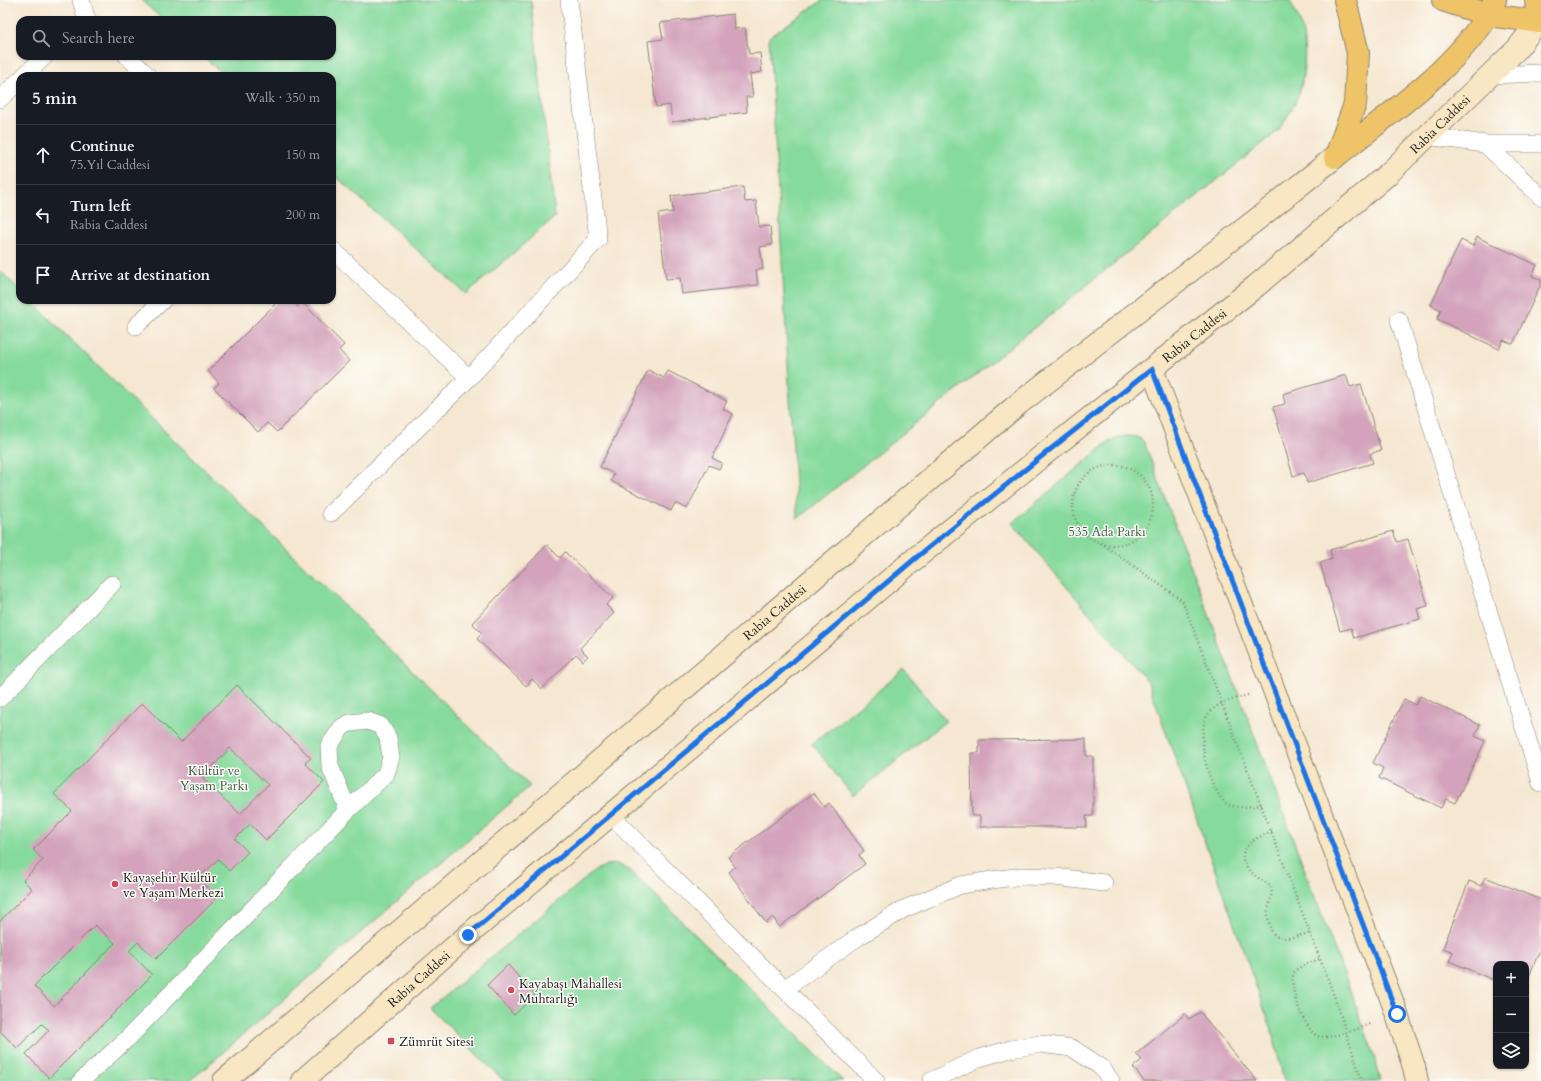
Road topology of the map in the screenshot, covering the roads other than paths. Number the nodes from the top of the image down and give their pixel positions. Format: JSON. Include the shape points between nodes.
{"nodes":[{"id":1,"x":81,"y":0,"type":"edge"},
{"id":2,"x":569,"y":0,"type":"edge"},
{"id":3,"x":1345,"y":0,"type":"edge"},
{"id":4,"x":1443,"y":0,"type":"edge"},
{"id":5,"x":1536,"y":0,"type":"edge"},
{"id":6,"x":1492,"y":7,"type":"edge"},
{"id":7,"x":85,"y":16,"type":"edge"},
{"id":8,"x":1540,"y":22,"type":"edge"},
{"id":9,"x":41,"y":60,"type":"edge"},
{"id":10,"x":131,"y":60,"type":"edge"},
{"id":11,"x":28,"y":72,"type":"edge"},
{"id":12,"x":144,"y":72,"type":"edge"},
{"id":13,"x":1541,"y":73,"type":"edge"},
{"id":14,"x":1490,"y":76,"type":"junction"},
{"id":15,"x":16,"y":84,"type":"edge"},
{"id":16,"x":0,"y":99,"type":"edge"},
{"id":17,"x":1427,"y":136,"type":"junction"},
{"id":18,"x":1485,"y":144,"type":"junction"},
{"id":19,"x":1541,"y":144,"type":"edge"},
{"id":20,"x":1335,"y":156,"type":"junction"},
{"id":21,"x":1541,"y":197,"type":"edge"},
{"id":22,"x":336,"y":253,"type":"edge"},
{"id":23,"x":159,"y":304,"type":"edge"},
{"id":24,"x":1399,"y":320,"type":"dead end"},
{"id":25,"x":136,"y":326,"type":"dead end"},
{"id":26,"x":1152,"y":369,"type":"junction"},
{"id":27,"x":469,"y":378,"type":"junction"},
{"id":28,"x":331,"y":513,"type":"dead end"},
{"id":29,"x":112,"y":584,"type":"dead end"},
{"id":30,"x":0,"y":698,"type":"edge"},
{"id":31,"x":1541,"y":783,"type":"edge"},
{"id":32,"x":348,"y":810,"type":"junction"},
{"id":33,"x":611,"y":815,"type":"junction"},
{"id":34,"x":1104,"y":883,"type":"dead end"},
{"id":35,"x":784,"y":989,"type":"junction"},
{"id":36,"x":81,"y":1081,"type":"edge"},
{"id":37,"x":224,"y":1081,"type":"edge"},
{"id":38,"x":302,"y":1081,"type":"edge"},
{"id":39,"x":876,"y":1081,"type":"edge"},
{"id":40,"x":931,"y":1081,"type":"edge"},
{"id":41,"x":1111,"y":1081,"type":"edge"},
{"id":42,"x":1417,"y":1081,"type":"edge"}],
"edges":[{"from":1,"to":7,"type":"lane"},
{"from":2,"to":27,"type":"lane","via":[[598,239]]},
{"from":3,"to":20,"type":"main road","via":[[1358,53],[1355,104]]},
{"from":4,"to":6,"type":"main road"},
{"from":5,"to":8,"type":"main road"},
{"from":6,"to":8,"type":"main road"},
{"from":6,"to":20,"type":"main road","via":[[1466,44],[1426,85]]},
{"from":8,"to":14,"type":"street","name":"Rabia Caddesi"},
{"from":9,"to":11,"type":"lane"},
{"from":10,"to":12,"type":"lane"},
{"from":13,"to":14,"type":"lane"},
{"from":14,"to":17,"type":"street","name":"Rabia Caddesi"},
{"from":15,"to":16,"type":"lane"},
{"from":17,"to":18,"type":"lane"},
{"from":17,"to":26,"type":"street","name":"Rabia Caddesi","via":[[1388,174],[1256,286]]},
{"from":18,"to":19,"type":"lane"},
{"from":18,"to":21,"type":"lane"},
{"from":20,"to":37,"type":"street","name":"Rabia Caddesi","via":[[1017,405]]},
{"from":22,"to":27,"type":"lane"},
{"from":23,"to":25,"type":"lane"},
{"from":24,"to":31,"type":"lane"},
{"from":26,"to":33,"type":"street","name":"Rabia Caddesi","via":[[917,557]]},
{"from":26,"to":42,"type":"street","via":[[1397,1014]]},
{"from":27,"to":28,"type":"lane"},
{"from":29,"to":30,"type":"lane"},
{"from":32,"to":32,"type":"lane","via":[[386,774],[391,757],[388,738],[381,726],[368,721],[350,723],[342,727],[328,746],[330,766]]},
{"from":32,"to":36,"type":"lane","via":[[128,1038]]},
{"from":33,"to":35,"type":"lane"},
{"from":33,"to":38,"type":"street","name":"Rabia Caddesi","via":[[468,935]]},
{"from":34,"to":35,"type":"lane","via":[[1023,876],[961,885],[904,909],[858,937]]},
{"from":35,"to":39,"type":"lane"},
{"from":40,"to":41,"type":"lane","via":[[978,1058],[1011,1048],[1040,1044],[1072,1048],[1101,1067]]}]}
